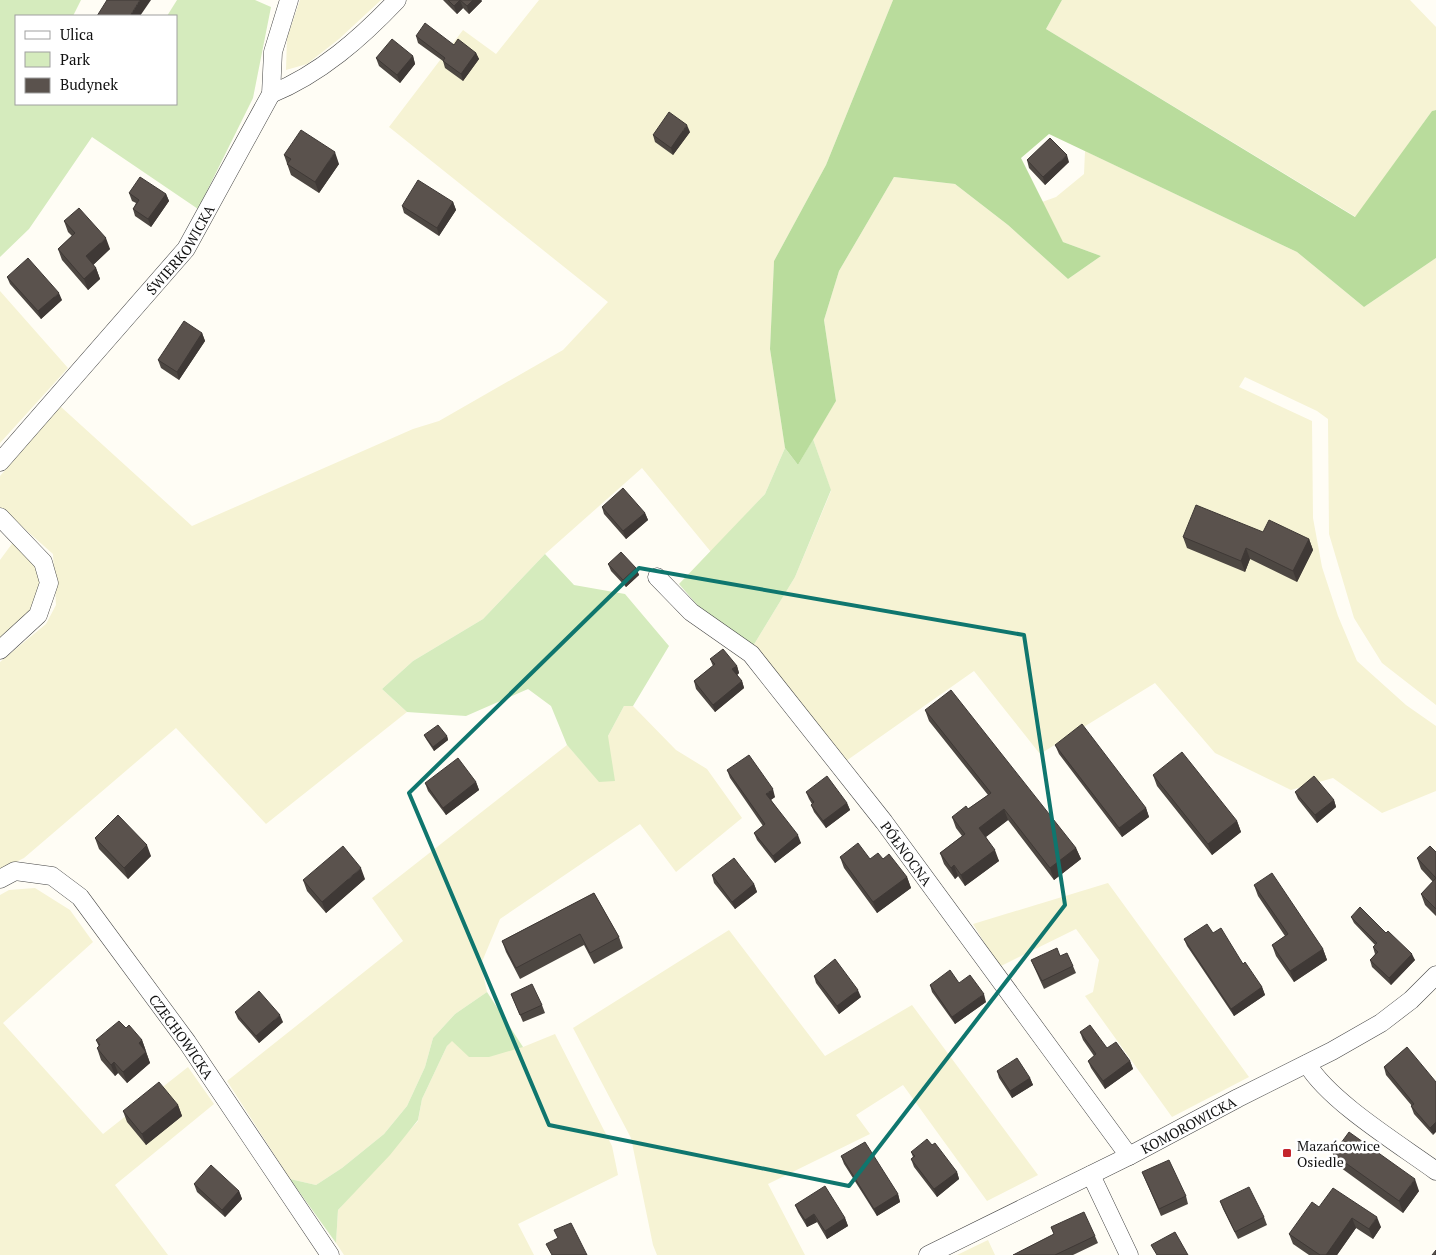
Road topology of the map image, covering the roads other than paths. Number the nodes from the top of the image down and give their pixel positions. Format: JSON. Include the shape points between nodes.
{"nodes":[{"id":1,"x":289,"y":0,"type":"edge"},
{"id":2,"x":397,"y":0,"type":"edge"},
{"id":3,"x":271,"y":94,"type":"junction"},
{"id":4,"x":0,"y":462,"type":"edge"},
{"id":5,"x":0,"y":518,"type":"edge"},
{"id":6,"x":657,"y":576,"type":"dead end"},
{"id":7,"x":0,"y":650,"type":"edge"},
{"id":8,"x":0,"y":879,"type":"edge"},
{"id":9,"x":1436,"y":975,"type":"edge"},
{"id":10,"x":1307,"y":1064,"type":"junction"},
{"id":11,"x":1130,"y":1156,"type":"junction"},
{"id":12,"x":1436,"y":1171,"type":"edge"},
{"id":13,"x":1091,"y":1175,"type":"junction"},
{"id":14,"x":330,"y":1255,"type":"edge"},
{"id":15,"x":928,"y":1255,"type":"edge"},
{"id":16,"x":1129,"y":1255,"type":"edge"}],
"edges":[{"from":1,"to":3,"type":"street","name":"ŚWIERKOWICKA","via":[[273,52]]},
{"from":2,"to":3,"type":"street","via":[[326,64],[298,83]]},
{"from":3,"to":4,"type":"street","name":"ŚWIERKOWICKA","via":[[186,250]]},
{"from":5,"to":7,"type":"street","via":[[43,562],[49,583],[38,615]]},
{"from":6,"to":11,"type":"street","name":"PÓŁNOCNA","via":[[691,612],[751,654],[884,822]]},
{"from":8,"to":14,"type":"street","name":"CZECHOWICKA","via":[[15,870],[52,876],[80,897],[187,1042]]},
{"from":9,"to":10,"type":"street","name":"KOMOROWICKA","via":[[1381,1023]]},
{"from":10,"to":11,"type":"street","name":"KOMOROWICKA"},
{"from":10,"to":12,"type":"street","via":[[1316,1078],[1348,1106]]},
{"from":11,"to":13,"type":"street","name":"KOMOROWICKA"},
{"from":13,"to":15,"type":"street","name":"KOMOROWICKA"},
{"from":13,"to":16,"type":"street"}]}
